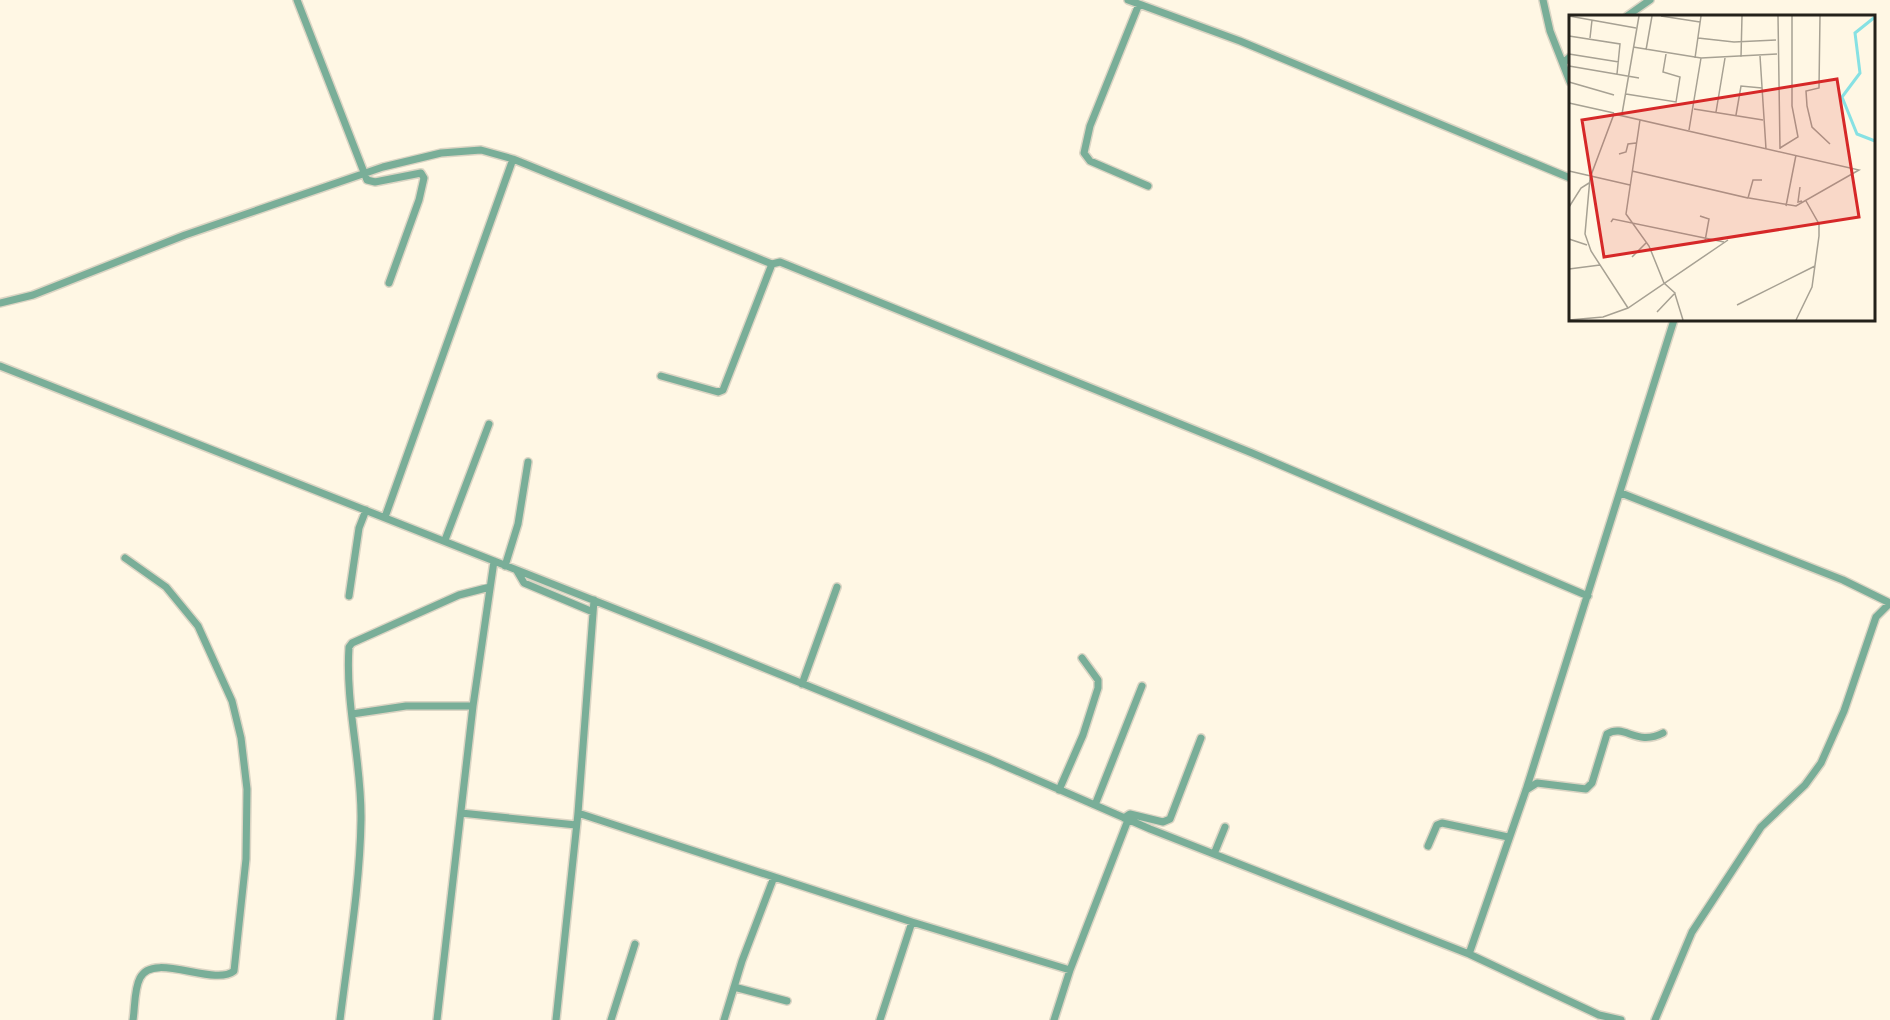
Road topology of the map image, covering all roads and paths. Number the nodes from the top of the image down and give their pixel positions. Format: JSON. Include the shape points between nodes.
{"nodes":[{"id":1,"x":297,"y":0,"type":"edge"},
{"id":2,"x":1128,"y":0,"type":"edge"},
{"id":3,"x":1543,"y":0,"type":"edge"},
{"id":4,"x":1650,"y":0,"type":"edge"},
{"id":5,"x":1139,"y":4,"type":"junction"},
{"id":6,"x":1628,"y":15,"type":"edge"},
{"id":7,"x":1569,"y":58,"type":"edge"},
{"id":8,"x":1563,"y":63,"type":"junction"},
{"id":9,"x":1569,"y":79,"type":"edge"},
{"id":10,"x":513,"y":159,"type":"junction"},
{"id":11,"x":363,"y":174,"type":"junction"},
{"id":12,"x":1569,"y":178,"type":"edge"},
{"id":13,"x":1148,"y":186,"type":"dead end"},
{"id":14,"x":772,"y":264,"type":"junction"},
{"id":15,"x":389,"y":283,"type":"dead end"},
{"id":16,"x":0,"y":303,"type":"edge"},
{"id":17,"x":1674,"y":321,"type":"edge"},
{"id":18,"x":0,"y":366,"type":"edge"},
{"id":19,"x":661,"y":376,"type":"dead end"},
{"id":20,"x":489,"y":424,"type":"dead end"},
{"id":21,"x":528,"y":462,"type":"dead end"},
{"id":22,"x":1622,"y":493,"type":"junction"},
{"id":23,"x":366,"y":510,"type":"junction"},
{"id":24,"x":385,"y":516,"type":"junction"},
{"id":25,"x":445,"y":540,"type":"junction"},
{"id":26,"x":125,"y":558,"type":"dead end"},
{"id":27,"x":494,"y":561,"type":"junction"},
{"id":28,"x":505,"y":566,"type":"junction"},
{"id":29,"x":517,"y":571,"type":"junction"},
{"id":30,"x":490,"y":587,"type":"junction"},
{"id":31,"x":837,"y":587,"type":"dead end"},
{"id":32,"x":349,"y":596,"type":"dead end"},
{"id":33,"x":1588,"y":596,"type":"junction"},
{"id":34,"x":594,"y":600,"type":"junction"},
{"id":35,"x":1890,"y":603,"type":"edge"},
{"id":36,"x":593,"y":612,"type":"junction"},
{"id":37,"x":1082,"y":658,"type":"dead end"},
{"id":38,"x":802,"y":684,"type":"junction"},
{"id":39,"x":1142,"y":686,"type":"dead end"},
{"id":40,"x":473,"y":706,"type":"junction"},
{"id":41,"x":352,"y":714,"type":"junction"},
{"id":42,"x":1663,"y":733,"type":"dead end"},
{"id":43,"x":1201,"y":738,"type":"dead end"},
{"id":44,"x":1059,"y":790,"type":"junction"},
{"id":45,"x":1526,"y":790,"type":"junction"},
{"id":46,"x":1095,"y":806,"type":"junction"},
{"id":47,"x":461,"y":813,"type":"junction"},
{"id":48,"x":578,"y":813,"type":"junction"},
{"id":49,"x":1126,"y":819,"type":"junction"},
{"id":50,"x":576,"y":825,"type":"junction"},
{"id":51,"x":1225,"y":827,"type":"dead end"},
{"id":52,"x":1508,"y":837,"type":"junction"},
{"id":53,"x":1428,"y":846,"type":"dead end"},
{"id":54,"x":1214,"y":854,"type":"junction"},
{"id":55,"x":774,"y":878,"type":"junction"},
{"id":56,"x":912,"y":922,"type":"junction"},
{"id":57,"x":634,"y":944,"type":"dead end"},
{"id":58,"x":1469,"y":954,"type":"junction"},
{"id":59,"x":1070,"y":970,"type":"junction"},
{"id":60,"x":734,"y":987,"type":"junction"},
{"id":61,"x":786,"y":1001,"type":"dead end"},
{"id":62,"x":1598,"y":1018,"type":"edge"},
{"id":63,"x":133,"y":1020,"type":"edge"},
{"id":64,"x":340,"y":1020,"type":"edge"},
{"id":65,"x":437,"y":1020,"type":"edge"},
{"id":66,"x":556,"y":1020,"type":"edge"},
{"id":67,"x":610,"y":1020,"type":"edge"},
{"id":68,"x":724,"y":1020,"type":"edge"},
{"id":69,"x":880,"y":1020,"type":"edge"},
{"id":70,"x":1054,"y":1020,"type":"edge"},
{"id":71,"x":1621,"y":1020,"type":"edge"},
{"id":72,"x":1655,"y":1020,"type":"edge"}],
"edges":[{"from":1,"to":11,"type":"street"},
{"from":2,"to":5,"type":"street"},
{"from":3,"to":8,"type":"street"},
{"from":4,"to":6,"type":"street"},
{"from":5,"to":12,"type":"street","via":[[1240,41]]},
{"from":5,"to":13,"type":"street","via":[[1090,126],[1084,153],[1090,161]]},
{"from":7,"to":8,"type":"street"},
{"from":8,"to":9,"type":"street"},
{"from":10,"to":11,"type":"street","via":[[482,150],[441,153]]},
{"from":10,"to":14,"type":"street"},
{"from":10,"to":24,"type":"street"},
{"from":11,"to":15,"type":"street","via":[[375,182],[421,173],[424,178]]},
{"from":11,"to":16,"type":"street","via":[[184,234],[33,295]]},
{"from":14,"to":19,"type":"street","via":[[723,390],[718,392]]},
{"from":14,"to":33,"type":"street","via":[[780,262],[811,273]]},
{"from":17,"to":22,"type":"street"},
{"from":18,"to":23,"type":"street"},
{"from":20,"to":25,"type":"street"},
{"from":21,"to":28,"type":"street","via":[[518,524]]},
{"from":22,"to":33,"type":"street"},
{"from":22,"to":35,"type":"street","via":[[1843,580]]},
{"from":23,"to":24,"type":"street"},
{"from":23,"to":32,"type":"street","via":[[359,528]]},
{"from":24,"to":25,"type":"street"},
{"from":25,"to":27,"type":"street"},
{"from":26,"to":63,"type":"street","via":[[166,587],[198,626],[232,701],[247,789],[246,859],[234,971],[223,976],[167,968],[145,972],[140,978]]},
{"from":27,"to":28,"type":"street"},
{"from":27,"to":30,"type":"street"},
{"from":28,"to":29,"type":"street"},
{"from":29,"to":34,"type":"street"},
{"from":29,"to":36,"type":"street","via":[[524,583]]},
{"from":30,"to":40,"type":"street"},
{"from":30,"to":41,"type":"street","via":[[459,595],[352,643],[348,656],[348,702]]},
{"from":31,"to":38,"type":"street"},
{"from":33,"to":45,"type":"street"},
{"from":34,"to":36,"type":"street"},
{"from":34,"to":38,"type":"street"},
{"from":35,"to":72,"type":"street","via":[[1876,617],[1844,711],[1821,763],[1761,827],[1692,932]]},
{"from":36,"to":48,"type":"street"},
{"from":37,"to":44,"type":"street","via":[[1098,680],[1098,688]]},
{"from":38,"to":44,"type":"street"},
{"from":39,"to":46,"type":"street"},
{"from":40,"to":41,"type":"street","via":[[405,706]]},
{"from":40,"to":47,"type":"street"},
{"from":41,"to":64,"type":"street","via":[[361,830]]},
{"from":42,"to":45,"type":"street","via":[[1645,739],[1622,732],[1607,734],[1587,789],[1537,783]]},
{"from":43,"to":49,"type":"street","via":[[1170,819],[1163,822],[1130,814]]},
{"from":44,"to":46,"type":"street"},
{"from":45,"to":52,"type":"street"},
{"from":46,"to":49,"type":"street"},
{"from":47,"to":50,"type":"street"},
{"from":47,"to":65,"type":"street"},
{"from":48,"to":50,"type":"street"},
{"from":48,"to":55,"type":"street"},
{"from":49,"to":54,"type":"street"},
{"from":49,"to":59,"type":"street"},
{"from":50,"to":66,"type":"street"},
{"from":51,"to":54,"type":"street"},
{"from":52,"to":53,"type":"street","via":[[1442,823],[1437,825]]},
{"from":52,"to":58,"type":"street"},
{"from":54,"to":58,"type":"street"},
{"from":55,"to":56,"type":"street"},
{"from":55,"to":60,"type":"street"},
{"from":56,"to":59,"type":"street"},
{"from":56,"to":69,"type":"street"},
{"from":57,"to":67,"type":"street"},
{"from":58,"to":62,"type":"street"},
{"from":59,"to":70,"type":"street"},
{"from":60,"to":61,"type":"street"},
{"from":60,"to":68,"type":"street"},
{"from":62,"to":71,"type":"street"}]}
